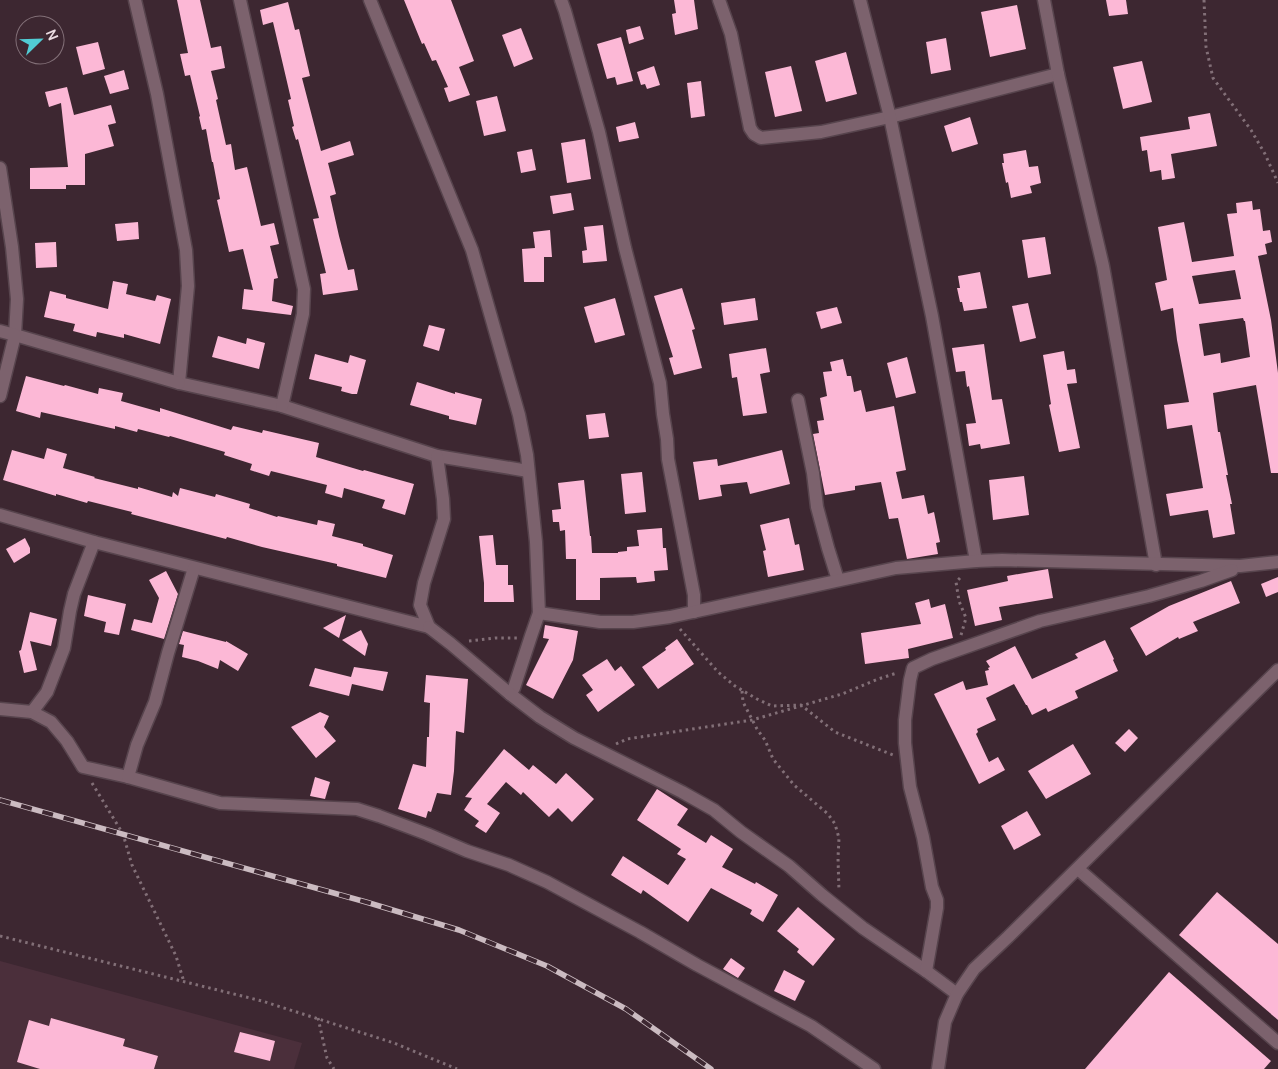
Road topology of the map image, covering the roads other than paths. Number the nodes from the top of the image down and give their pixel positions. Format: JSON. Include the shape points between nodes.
{"nodes":[{"id":1,"x":135,"y":0,"type":"edge"},
{"id":2,"x":240,"y":0,"type":"edge"},
{"id":3,"x":370,"y":0,"type":"edge"},
{"id":4,"x":561,"y":0,"type":"edge"},
{"id":5,"x":719,"y":0,"type":"edge"},
{"id":6,"x":860,"y":0,"type":"edge"},
{"id":7,"x":1044,"y":0,"type":"edge"},
{"id":8,"x":1058,"y":74,"type":"junction"},
{"id":9,"x":890,"y":118,"type":"junction"},
{"id":10,"x":0,"y":168,"type":"edge"},
{"id":11,"x":0,"y":331,"type":"edge"},
{"id":12,"x":14,"y":335,"type":"junction"},
{"id":13,"x":179,"y":383,"type":"junction"},
{"id":14,"x":0,"y":396,"type":"edge"},
{"id":15,"x":798,"y":400,"type":"dead end"},
{"id":16,"x":282,"y":406,"type":"junction"},
{"id":17,"x":437,"y":456,"type":"junction"},
{"id":18,"x":528,"y":471,"type":"junction"},
{"id":19,"x":0,"y":515,"type":"edge"},
{"id":20,"x":94,"y":542,"type":"junction"},
{"id":21,"x":976,"y":561,"type":"junction"},
{"id":22,"x":1278,"y":562,"type":"edge"},
{"id":23,"x":1156,"y":565,"type":"junction"},
{"id":24,"x":1240,"y":566,"type":"junction"},
{"id":25,"x":194,"y":568,"type":"junction"},
{"id":26,"x":838,"y":580,"type":"junction"},
{"id":27,"x":694,"y":612,"type":"junction"},
{"id":28,"x":540,"y":613,"type":"junction"},
{"id":29,"x":429,"y":627,"type":"junction"},
{"id":30,"x":1278,"y":670,"type":"edge"},
{"id":31,"x":510,"y":694,"type":"junction"},
{"id":32,"x":0,"y":710,"type":"edge"},
{"id":33,"x":32,"y":712,"type":"junction"},
{"id":34,"x":128,"y":778,"type":"junction"},
{"id":35,"x":1078,"y":869,"type":"junction"},
{"id":36,"x":926,"y":971,"type":"junction"},
{"id":37,"x":957,"y":994,"type":"junction"},
{"id":38,"x":1278,"y":1043,"type":"edge"},
{"id":39,"x":874,"y":1069,"type":"edge"},
{"id":40,"x":938,"y":1069,"type":"edge"}],
"edges":[{"from":1,"to":13,"type":"street","via":[[157,94],[186,250],[188,286]]},
{"from":2,"to":16,"type":"street","via":[[304,289],[303,314]]},
{"from":3,"to":18,"type":"street","via":[[472,250],[519,415]]},
{"from":4,"to":27,"type":"street","via":[[599,132],[660,383],[668,460],[694,595]]},
{"from":5,"to":9,"type":"street","via":[[731,34],[750,128],[754,134],[761,138],[821,132]]},
{"from":6,"to":9,"type":"street"},
{"from":7,"to":8,"type":"street"},
{"from":8,"to":9,"type":"street"},
{"from":8,"to":23,"type":"street","via":[[1103,266]]},
{"from":9,"to":21,"type":"street","via":[[932,316]]},
{"from":10,"to":12,"type":"street","via":[[17,299]]},
{"from":11,"to":12,"type":"street"},
{"from":12,"to":13,"type":"street"},
{"from":12,"to":14,"type":"street"},
{"from":13,"to":16,"type":"street"},
{"from":15,"to":26,"type":"street","via":[[817,507]]},
{"from":16,"to":17,"type":"street"},
{"from":17,"to":18,"type":"street"},
{"from":17,"to":29,"type":"street","via":[[444,519],[420,605]]},
{"from":18,"to":28,"type":"street"},
{"from":19,"to":20,"type":"street"},
{"from":20,"to":25,"type":"street"},
{"from":20,"to":33,"type":"street","via":[[74,594],[64,648],[47,692]]},
{"from":21,"to":23,"type":"street"},
{"from":21,"to":26,"type":"street","via":[[896,568]]},
{"from":22,"to":24,"type":"street"},
{"from":23,"to":24,"type":"street"},
{"from":24,"to":36,"type":"street","via":[[1149,596],[1040,621],[913,668],[905,720],[906,756],[910,787],[937,900]]},
{"from":25,"to":29,"type":"street"},
{"from":25,"to":34,"type":"street","via":[[155,702],[137,745]]},
{"from":26,"to":27,"type":"street"},
{"from":27,"to":28,"type":"street","via":[[633,622],[600,622]]},
{"from":28,"to":31,"type":"street"},
{"from":29,"to":31,"type":"street"},
{"from":30,"to":35,"type":"street"},
{"from":31,"to":36,"type":"street","via":[[574,738],[714,810],[789,866],[863,928]]},
{"from":32,"to":33,"type":"street"},
{"from":33,"to":34,"type":"street","via":[[51,722],[83,767]]},
{"from":34,"to":39,"type":"street","via":[[220,804],[357,809],[509,865],[547,882],[811,1026]]},
{"from":35,"to":37,"type":"street","via":[[974,969]]},
{"from":35,"to":38,"type":"street"},
{"from":36,"to":37,"type":"street"},
{"from":37,"to":40,"type":"street","via":[[945,1022]]}]}
